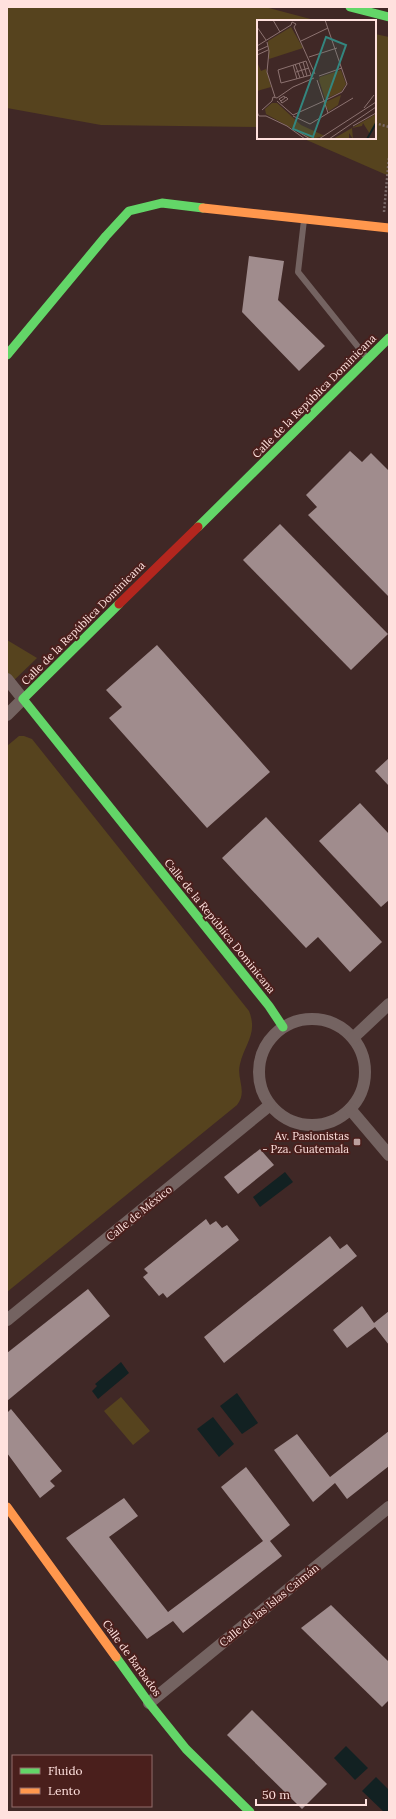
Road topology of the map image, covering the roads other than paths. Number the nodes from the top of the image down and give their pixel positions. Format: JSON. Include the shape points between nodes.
{"nodes":[{"id":1,"x":350,"y":7,"type":"edge"},
{"id":2,"x":389,"y":17,"type":"edge"},
{"id":3,"x":304,"y":219,"type":"junction"},
{"id":4,"x":387,"y":230,"type":"edge"},
{"id":5,"x":389,"y":338,"type":"edge"},
{"id":6,"x":7,"y":355,"type":"edge"},
{"id":7,"x":368,"y":359,"type":"junction"},
{"id":8,"x":7,"y":679,"type":"edge"},
{"id":9,"x":23,"y":699,"type":"junction"},
{"id":10,"x":7,"y":715,"type":"edge"},
{"id":11,"x":389,"y":1004,"type":"edge"},
{"id":12,"x":283,"y":1027,"type":"junction"},
{"id":13,"x":353,"y":1038,"type":"junction"},
{"id":14,"x":270,"y":1105,"type":"junction"},
{"id":15,"x":350,"y":1109,"type":"junction"},
{"id":16,"x":389,"y":1155,"type":"edge"},
{"id":17,"x":7,"y":1320,"type":"edge"},
{"id":18,"x":7,"y":1507,"type":"edge"},
{"id":19,"x":389,"y":1507,"type":"edge"},
{"id":20,"x":149,"y":1703,"type":"junction"},
{"id":21,"x":250,"y":1812,"type":"edge"}],
"edges":[{"from":1,"to":2,"type":"street"},
{"from":3,"to":4,"type":"street"},
{"from":3,"to":6,"type":"street","via":[[162,203],[129,211]]},
{"from":3,"to":7,"type":"lane","via":[[298,272]]},
{"from":5,"to":7,"type":"street","name":"Calle de la República Dominicana"},
{"from":7,"to":9,"type":"street","name":"Calle de la República Dominicana"},
{"from":8,"to":9,"type":"street"},
{"from":9,"to":10,"type":"street"},
{"from":9,"to":12,"type":"street","name":"Calle de la República Dominicana","via":[[269,1006]]},
{"from":11,"to":13,"type":"street"},
{"from":12,"to":13,"type":"street","via":[[297,1021],[327,1021]]},
{"from":12,"to":14,"type":"street","via":[[270,1039],[261,1054],[258,1072],[262,1090]]},
{"from":13,"to":15,"type":"street","via":[[361,1051],[365,1066],[362,1089]]},
{"from":14,"to":15,"type":"street","via":[[284,1117],[300,1124],[318,1124],[335,1119]]},
{"from":14,"to":17,"type":"street","name":"Calle de México"},
{"from":15,"to":16,"type":"street"},
{"from":18,"to":20,"type":"street","name":"Calle de Barbados"},
{"from":19,"to":20,"type":"street","name":"Calle de las Islas Caimán"},
{"from":20,"to":21,"type":"street","name":"Calle de Barbados","via":[[186,1749]]}]}
